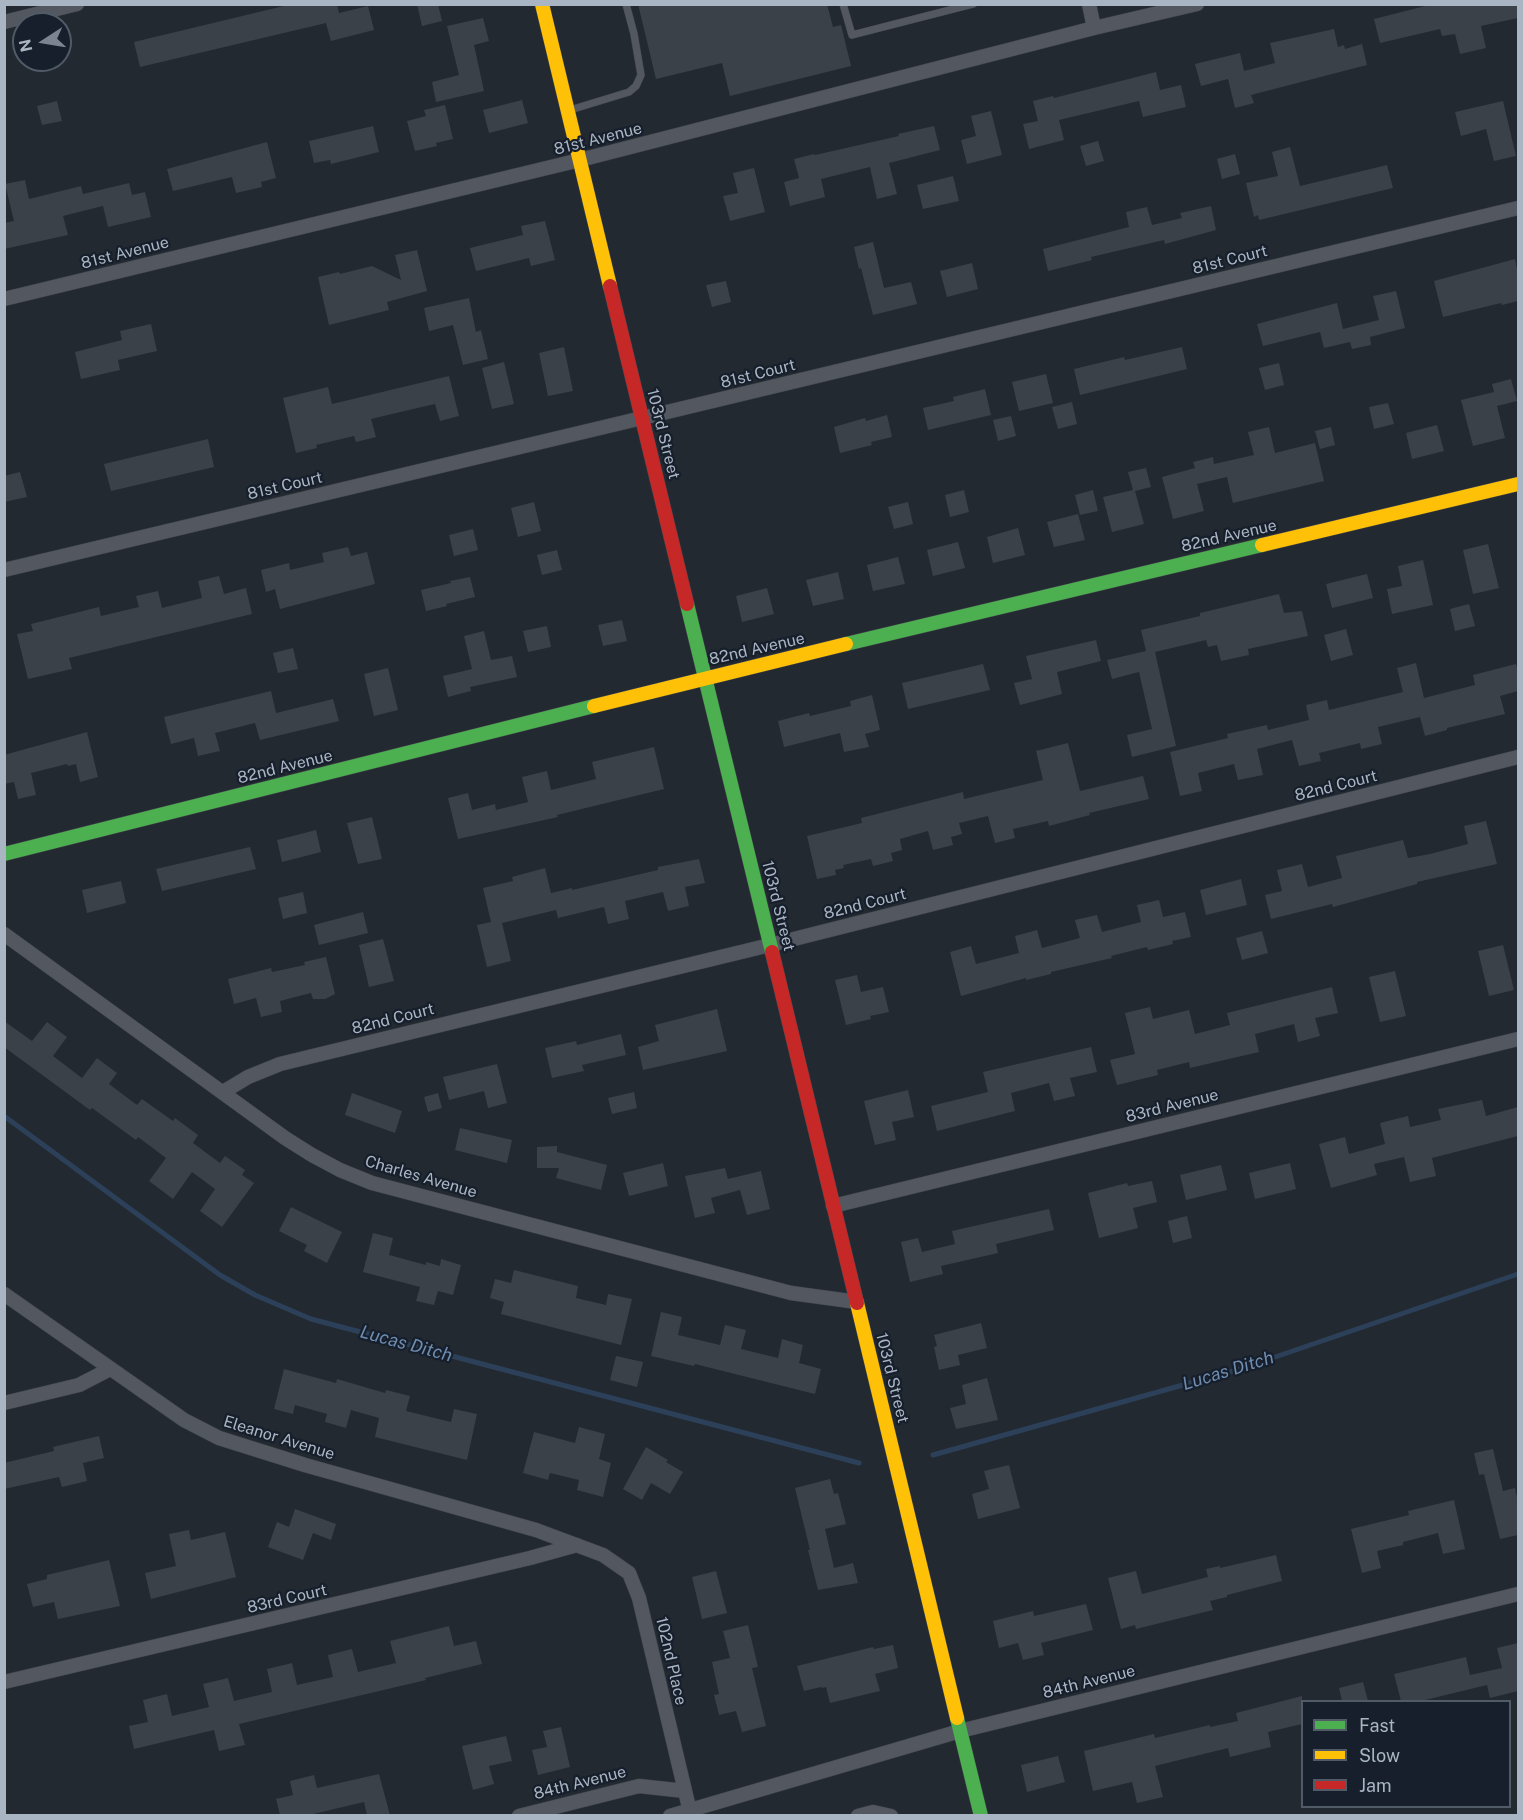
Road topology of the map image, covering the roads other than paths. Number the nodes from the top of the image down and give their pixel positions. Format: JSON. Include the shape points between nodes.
{"nodes":[{"id":1,"x":77,"y":4,"type":"edge"},
{"id":2,"x":542,"y":4,"type":"edge"},
{"id":3,"x":626,"y":4,"type":"edge"},
{"id":4,"x":843,"y":4,"type":"edge"},
{"id":5,"x":973,"y":4,"type":"edge"},
{"id":6,"x":1089,"y":4,"type":"edge"},
{"id":7,"x":1197,"y":4,"type":"edge"},
{"id":8,"x":4,"y":22,"type":"edge"},
{"id":9,"x":1094,"y":28,"type":"junction"},
{"id":10,"x":568,"y":111,"type":"junction"},
{"id":11,"x":580,"y":160,"type":"junction"},
{"id":12,"x":1518,"y":208,"type":"edge"},
{"id":13,"x":4,"y":299,"type":"edge"},
{"id":14,"x":642,"y":418,"type":"junction"},
{"id":15,"x":1518,"y":484,"type":"edge"},
{"id":16,"x":4,"y":570,"type":"edge"},
{"id":17,"x":705,"y":678,"type":"junction"},
{"id":18,"x":1518,"y":757,"type":"edge"},
{"id":19,"x":4,"y":854,"type":"edge"},
{"id":20,"x":4,"y":934,"type":"edge"},
{"id":21,"x":770,"y":945,"type":"junction"},
{"id":22,"x":1518,"y":1039,"type":"edge"},
{"id":23,"x":223,"y":1092,"type":"junction"},
{"id":24,"x":833,"y":1206,"type":"junction"},
{"id":25,"x":4,"y":1294,"type":"edge"},
{"id":26,"x":857,"y":1302,"type":"junction"},
{"id":27,"x":110,"y":1370,"type":"junction"},
{"id":28,"x":4,"y":1403,"type":"edge"},
{"id":29,"x":577,"y":1545,"type":"junction"},
{"id":30,"x":1518,"y":1594,"type":"edge"},
{"id":31,"x":4,"y":1682,"type":"edge"},
{"id":32,"x":960,"y":1731,"type":"junction"},
{"id":33,"x":685,"y":1791,"type":"junction"},
{"id":34,"x":691,"y":1813,"type":"edge"},
{"id":35,"x":519,"y":1815,"type":"edge"},
{"id":36,"x":670,"y":1815,"type":"edge"},
{"id":37,"x":858,"y":1815,"type":"edge"},
{"id":38,"x":891,"y":1815,"type":"edge"},
{"id":39,"x":981,"y":1815,"type":"edge"}],
"edges":[{"from":1,"to":8,"type":"street"},
{"from":2,"to":10,"type":"street","name":"103rd Street"},
{"from":3,"to":10,"type":"lane","via":[[641,75],[636,86],[629,92]]},
{"from":4,"to":5,"type":"lane","via":[[852,35]]},
{"from":6,"to":9,"type":"street"},
{"from":7,"to":9,"type":"street","name":"81st Avenue"},
{"from":9,"to":11,"type":"street","name":"81st Avenue"},
{"from":10,"to":11,"type":"street","name":"103rd Street"},
{"from":11,"to":13,"type":"street","name":"81st Avenue"},
{"from":11,"to":14,"type":"street","name":"103rd Street"},
{"from":12,"to":14,"type":"street","name":"81st Court"},
{"from":14,"to":16,"type":"street","name":"81st Court"},
{"from":14,"to":17,"type":"street","name":"103rd Street"},
{"from":15,"to":17,"type":"street","name":"82nd Avenue"},
{"from":17,"to":19,"type":"street","name":"82nd Avenue"},
{"from":17,"to":21,"type":"street","name":"103rd Street"},
{"from":18,"to":21,"type":"street","name":"82nd Court"},
{"from":20,"to":23,"type":"street","name":"Charles Avenue"},
{"from":21,"to":23,"type":"street","name":"82nd Court","via":[[280,1064]]},
{"from":21,"to":24,"type":"street","name":"103rd Street"},
{"from":22,"to":24,"type":"street","name":"83rd Avenue"},
{"from":23,"to":26,"type":"street","name":"Charles Avenue","via":[[312,1155],[372,1182],[791,1293]]},
{"from":24,"to":26,"type":"street","name":"103rd Street"},
{"from":25,"to":27,"type":"street","name":"Eleanor Avenue"},
{"from":26,"to":32,"type":"street","name":"103rd Street"},
{"from":27,"to":28,"type":"street","via":[[79,1385]]},
{"from":27,"to":29,"type":"street","name":"Eleanor Avenue","via":[[184,1420],[219,1438]]},
{"from":29,"to":31,"type":"street","name":"83rd Court"},
{"from":29,"to":33,"type":"street","name":"102nd Place","via":[[603,1555],[629,1574],[639,1598]]},
{"from":30,"to":32,"type":"street","name":"84th Avenue"},
{"from":32,"to":34,"type":"street","name":"84th Avenue"},
{"from":32,"to":39,"type":"street","name":"103rd Street"},
{"from":33,"to":34,"type":"street","name":"102nd Place"},
{"from":33,"to":35,"type":"street","name":"84th Avenue","via":[[639,1786]]},
{"from":34,"to":36,"type":"street","name":"84th Avenue"},
{"from":37,"to":38,"type":"street"}]}
